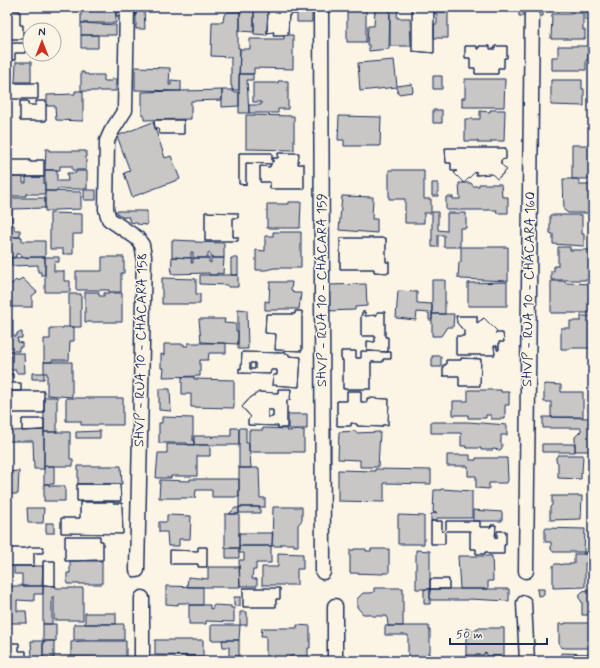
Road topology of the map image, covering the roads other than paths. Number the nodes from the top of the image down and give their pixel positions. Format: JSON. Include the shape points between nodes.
{"nodes":[{"id":1,"x":127,"y":7,"type":"edge"},
{"id":2,"x":321,"y":7,"type":"edge"},
{"id":3,"x":532,"y":7,"type":"edge"},
{"id":4,"x":137,"y":570,"type":"dead end"},
{"id":5,"x":526,"y":571,"type":"dead end"},
{"id":6,"x":323,"y":572,"type":"dead end"},
{"id":7,"x":142,"y":598,"type":"dead end"},
{"id":8,"x":524,"y":603,"type":"dead end"},
{"id":9,"x":335,"y":606,"type":"dead end"},
{"id":10,"x":142,"y":661,"type":"edge"},
{"id":11,"x":335,"y":661,"type":"edge"},
{"id":12,"x":527,"y":661,"type":"edge"}],
"edges":[{"from":1,"to":4,"type":"street","name":"SHVP - RUA 10 - CHÁCARA 158","via":[[125,110],[111,132],[108,142],[106,209],[109,219],[137,238],[142,245],[144,256]]},
{"from":2,"to":6,"type":"street","name":"SHVP - RUA 10 - CHÁCARA 159"},
{"from":3,"to":5,"type":"street","name":"SHVP - RUA 10 - CHÁCARA 160"},
{"from":7,"to":10,"type":"street"},
{"from":8,"to":12,"type":"street"},
{"from":9,"to":11,"type":"street"}]}
